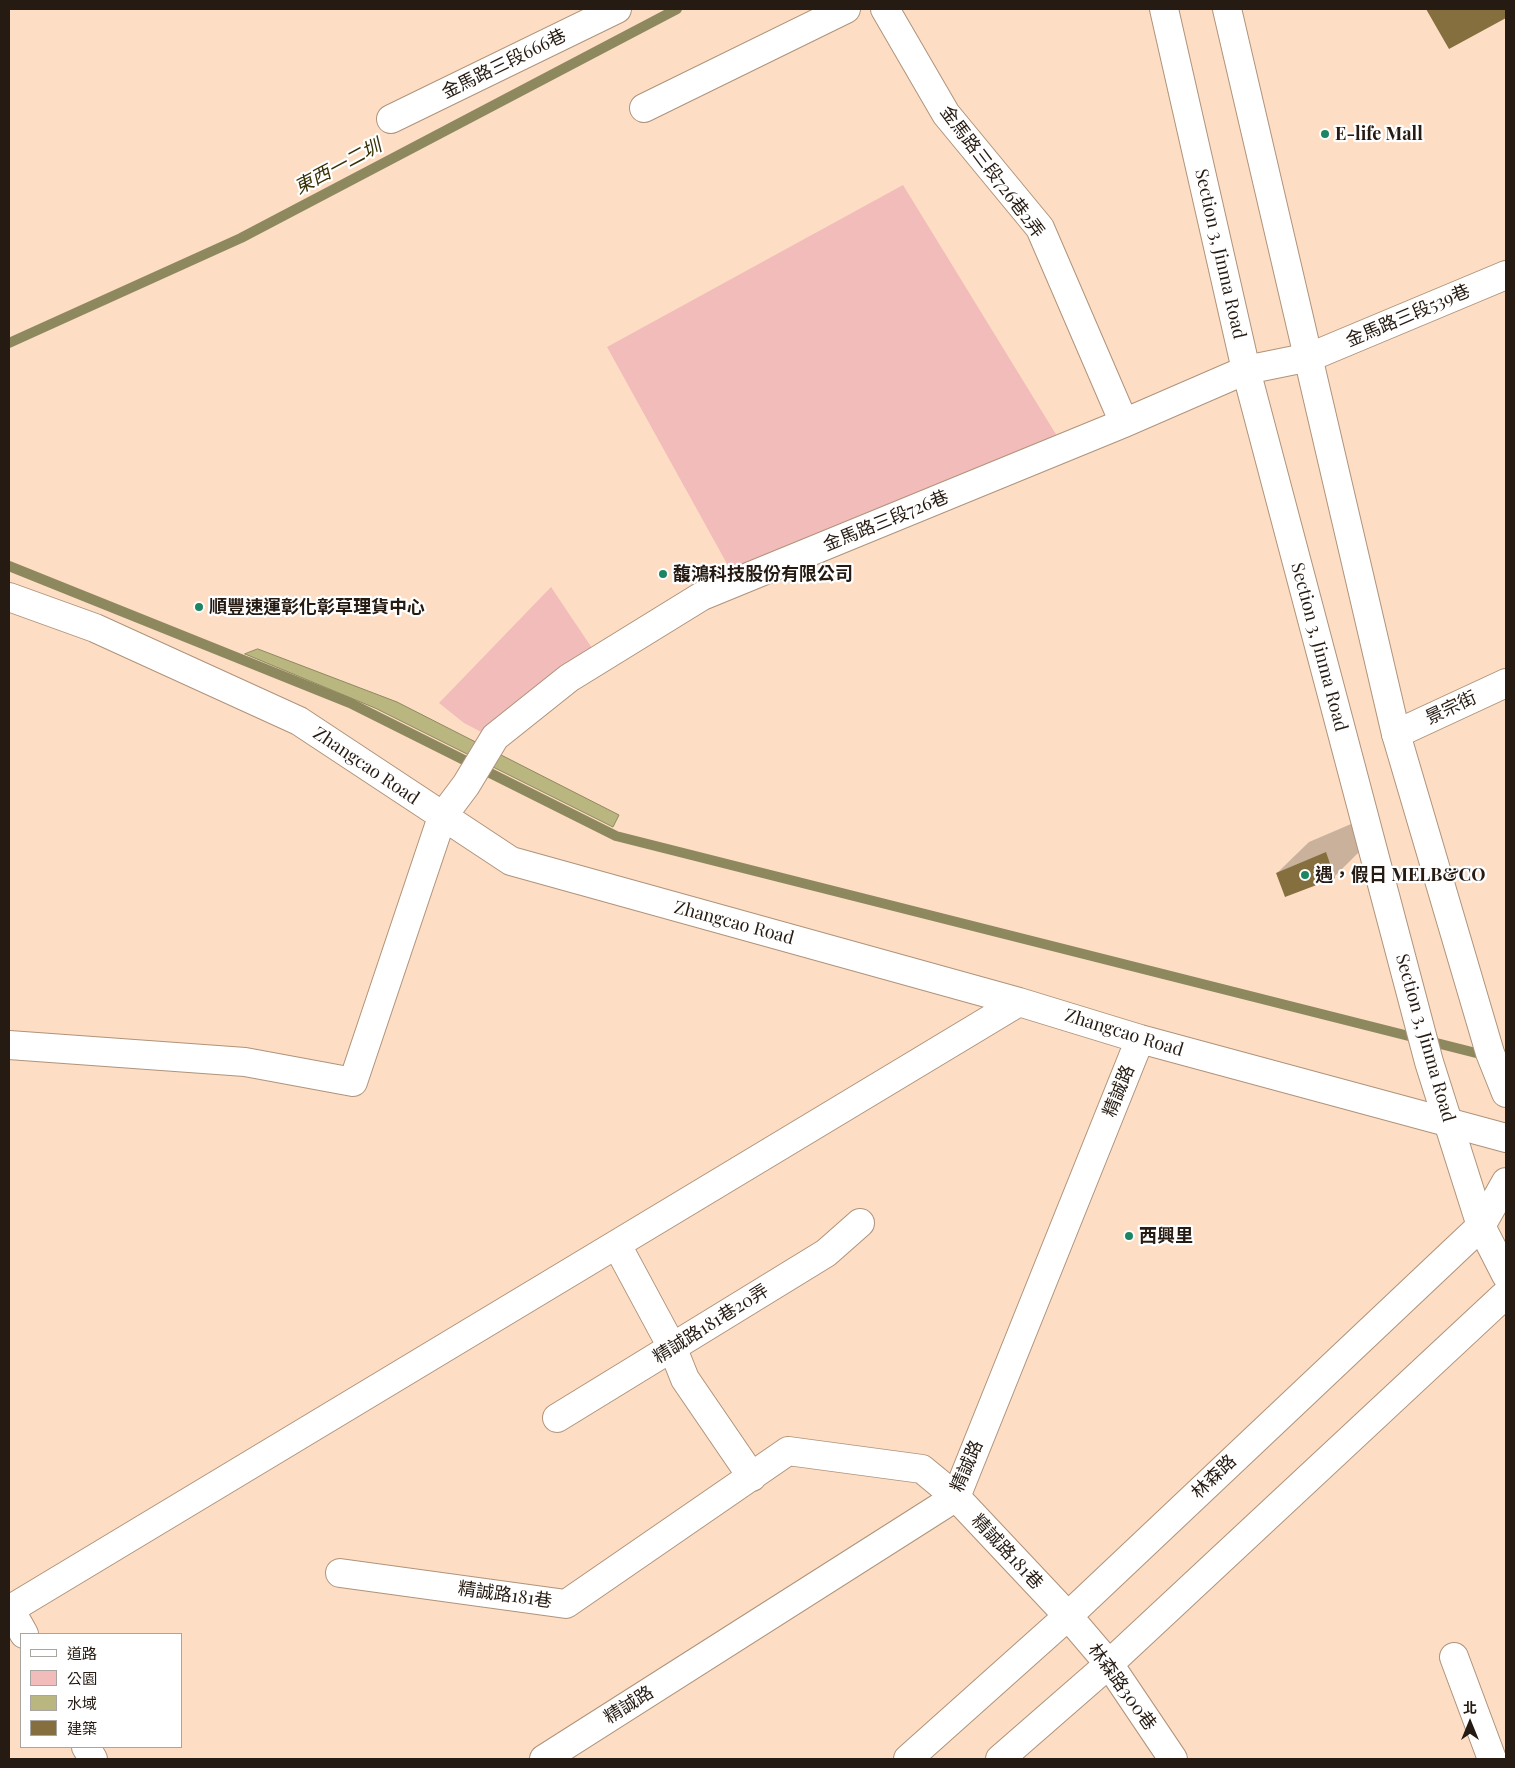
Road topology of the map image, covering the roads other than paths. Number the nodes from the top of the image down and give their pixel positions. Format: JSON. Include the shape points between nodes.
{"nodes":[{"id":1,"x":617,"y":9,"type":"edge"},
{"id":2,"x":846,"y":9,"type":"edge"},
{"id":3,"x":885,"y":9,"type":"edge"},
{"id":4,"x":1164,"y":9,"type":"edge"},
{"id":5,"x":1227,"y":9,"type":"edge"},
{"id":6,"x":644,"y":108,"type":"dead end"},
{"id":7,"x":391,"y":119,"type":"dead end"},
{"id":8,"x":1506,"y":275,"type":"edge"},
{"id":9,"x":1310,"y":357,"type":"junction"},
{"id":10,"x":1246,"y":370,"type":"junction"},
{"id":11,"x":1124,"y":423,"type":"junction"},
{"id":12,"x":9,"y":597,"type":"edge"},
{"id":13,"x":1506,"y":683,"type":"edge"},
{"id":14,"x":1396,"y":734,"type":"junction"},
{"id":15,"x":442,"y":817,"type":"junction"},
{"id":16,"x":1020,"y":1002,"type":"junction"},
{"id":17,"x":1140,"y":1039,"type":"junction"},
{"id":18,"x":9,"y":1045,"type":"edge"},
{"id":19,"x":1506,"y":1093,"type":"edge"},
{"id":20,"x":1450,"y":1122,"type":"junction"},
{"id":21,"x":1506,"y":1138,"type":"edge"},
{"id":22,"x":1506,"y":1182,"type":"edge"},
{"id":23,"x":860,"y":1222,"type":"dead end"},
{"id":24,"x":1481,"y":1226,"type":"junction"},
{"id":25,"x":617,"y":1245,"type":"junction"},
{"id":26,"x":1506,"y":1275,"type":"edge"},
{"id":27,"x":1506,"y":1294,"type":"edge"},
{"id":28,"x":672,"y":1349,"type":"junction"},
{"id":29,"x":556,"y":1418,"type":"dead end"},
{"id":30,"x":752,"y":1477,"type":"junction"},
{"id":31,"x":956,"y":1497,"type":"junction"},
{"id":32,"x":340,"y":1572,"type":"dead end"},
{"id":33,"x":9,"y":1610,"type":"edge"},
{"id":34,"x":1068,"y":1616,"type":"junction"},
{"id":35,"x":23,"y":1633,"type":"edge"},
{"id":36,"x":1454,"y":1657,"type":"dead end"},
{"id":37,"x":1109,"y":1664,"type":"junction"},
{"id":38,"x":87,"y":1748,"type":"edge"},
{"id":39,"x":93,"y":1759,"type":"edge"},
{"id":40,"x":544,"y":1759,"type":"edge"},
{"id":41,"x":908,"y":1759,"type":"edge"},
{"id":42,"x":1000,"y":1759,"type":"edge"},
{"id":43,"x":1173,"y":1759,"type":"edge"},
{"id":44,"x":1492,"y":1759,"type":"edge"}],
"edges":[{"from":1,"to":7,"type":"street","name":"金馬路三段666巷"},
{"from":2,"to":6,"type":"street"},
{"from":3,"to":11,"type":"street","name":"金馬路三段726巷2弄","via":[[946,114],[1040,228]]},
{"from":4,"to":10,"type":"street","name":"Section 3, Jinma Road"},
{"from":5,"to":9,"type":"street"},
{"from":8,"to":9,"type":"street","name":"金馬路三段539巷"},
{"from":9,"to":10,"type":"street","name":"金馬路三段726巷"},
{"from":9,"to":14,"type":"street"},
{"from":10,"to":11,"type":"street","name":"金馬路三段726巷"},
{"from":10,"to":20,"type":"street","name":"Section 3, Jinma Road","via":[[1427,1052]]},
{"from":11,"to":15,"type":"street","name":"金馬路三段726巷","via":[[702,596],[569,678],[495,737]]},
{"from":12,"to":15,"type":"street","name":"Zhangcao Road","via":[[95,628],[298,721]]},
{"from":13,"to":14,"type":"street","name":"景宗街"},
{"from":14,"to":19,"type":"street","via":[[1491,1056]]},
{"from":15,"to":16,"type":"street","name":"Zhangcao Road","via":[[511,861]]},
{"from":15,"to":18,"type":"street","name":"金馬路三段726巷","via":[[353,1082],[245,1062]]},
{"from":16,"to":17,"type":"street","name":"Zhangcao Road"},
{"from":16,"to":25,"type":"street"},
{"from":17,"to":20,"type":"street","name":"Zhangcao Road"},
{"from":17,"to":31,"type":"street","name":"精誠路"},
{"from":20,"to":21,"type":"street","name":"Zhangcao Road"},
{"from":20,"to":24,"type":"street","name":"Section 3, Jinma Road"},
{"from":22,"to":24,"type":"street","name":"林森路"},
{"from":23,"to":28,"type":"street","name":"精誠路181巷20弄","via":[[826,1253]]},
{"from":24,"to":26,"type":"street","name":"Section 3, Jinma Road"},
{"from":24,"to":34,"type":"street","name":"林森路"},
{"from":25,"to":28,"type":"street"},
{"from":25,"to":33,"type":"street"},
{"from":27,"to":37,"type":"street"},
{"from":28,"to":29,"type":"street","name":"精誠路181巷20弄"},
{"from":28,"to":30,"type":"street","via":[[685,1379]]},
{"from":30,"to":31,"type":"street","name":"精誠路181巷","via":[[788,1451],[922,1469]]},
{"from":30,"to":32,"type":"street","name":"精誠路181巷","via":[[566,1604]]},
{"from":31,"to":34,"type":"street","name":"精誠路181巷"},
{"from":31,"to":40,"type":"street","name":"精誠路"},
{"from":33,"to":35,"type":"street"},
{"from":34,"to":37,"type":"street","name":"林森路300巷"},
{"from":34,"to":41,"type":"street","name":"林森路"},
{"from":36,"to":44,"type":"street"},
{"from":37,"to":42,"type":"street"},
{"from":37,"to":43,"type":"street","name":"林森路300巷"},
{"from":38,"to":39,"type":"street"}]}
